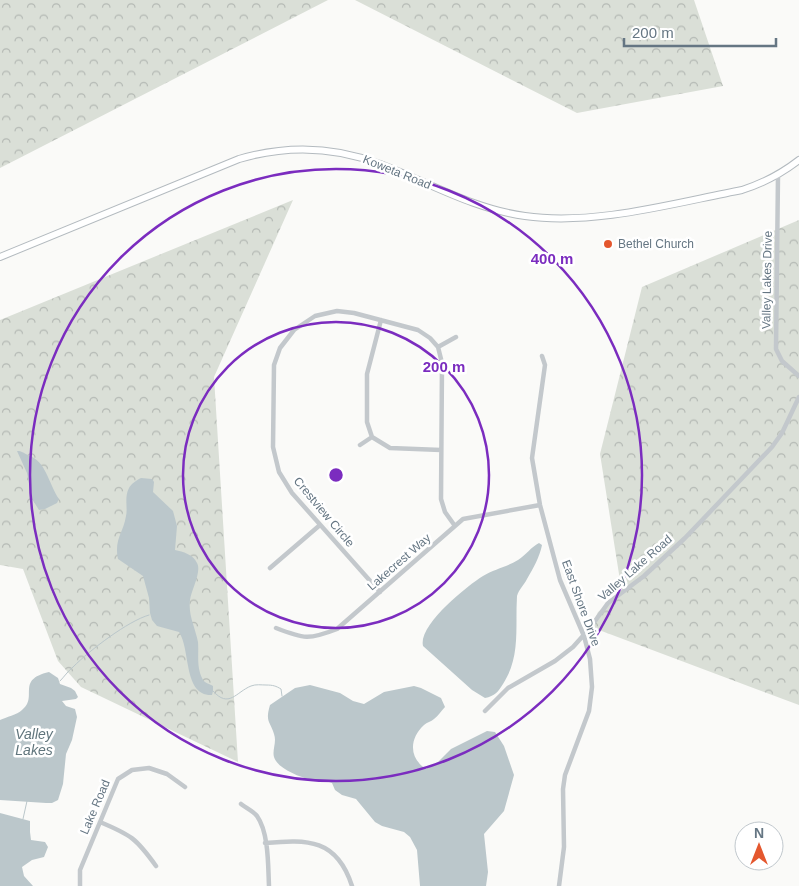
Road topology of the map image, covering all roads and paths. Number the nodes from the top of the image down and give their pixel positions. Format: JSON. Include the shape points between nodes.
{"nodes":[{"id":1,"x":799,"y":160,"type":"edge"},
{"id":2,"x":778,"y":175,"type":"junction"},
{"id":3,"x":0,"y":257,"type":"edge"},
{"id":4,"x":381,"y":320,"type":"junction"},
{"id":5,"x":456,"y":337,"type":"dead end"},
{"id":6,"x":438,"y":347,"type":"junction"},
{"id":7,"x":542,"y":356,"type":"dead end"},
{"id":8,"x":799,"y":376,"type":"edge"},
{"id":9,"x":799,"y":397,"type":"edge"},
{"id":10,"x":372,"y":437,"type":"junction"},
{"id":11,"x":360,"y":445,"type":"dead end"},
{"id":12,"x":441,"y":450,"type":"junction"},
{"id":13,"x":540,"y":505,"type":"junction"},
{"id":14,"x":320,"y":524,"type":"junction"},
{"id":15,"x":455,"y":526,"type":"junction"},
{"id":16,"x":270,"y":568,"type":"dead end"},
{"id":17,"x":380,"y":592,"type":"junction"},
{"id":18,"x":276,"y":628,"type":"dead end"},
{"id":19,"x":584,"y":636,"type":"junction"},
{"id":20,"x":484,"y":711,"type":"dead end"},
{"id":21,"x":186,"y":787,"type":"dead end"},
{"id":22,"x":241,"y":804,"type":"dead end"},
{"id":23,"x":100,"y":822,"type":"junction"},
{"id":24,"x":265,"y":843,"type":"junction"},
{"id":25,"x":156,"y":866,"type":"dead end"},
{"id":26,"x":80,"y":886,"type":"edge"},
{"id":27,"x":269,"y":886,"type":"edge"},
{"id":28,"x":352,"y":886,"type":"edge"},
{"id":29,"x":559,"y":886,"type":"edge"}],
"edges":[{"from":1,"to":2,"type":"street","name":"Koweta Road"},
{"from":2,"to":3,"type":"street","name":"Koweta Road","via":[[742,190],[625,212],[583,218],[543,218],[480,206],[353,155],[313,149],[272,150],[239,159]]},
{"from":2,"to":8,"type":"street","name":"Valley Lakes Drive","via":[[776,349],[782,361]]},
{"from":4,"to":6,"type":"street","name":"Crestview Circle","via":[[418,330]]},
{"from":4,"to":10,"type":"street","via":[[367,374],[367,422]]},
{"from":4,"to":14,"type":"street","name":"Crestview Circle","via":[[337,311],[315,316],[294,330],[280,348],[274,365],[273,447],[279,472],[292,493]]},
{"from":5,"to":6,"type":"street"},
{"from":6,"to":12,"type":"street","via":[[442,363]]},
{"from":7,"to":13,"type":"street","name":"East Shore Drive","via":[[545,365],[532,458]]},
{"from":9,"to":19,"type":"street","name":"Valley Lake Road","via":[[772,447],[685,538],[644,576],[608,603]]},
{"from":10,"to":11,"type":"street"},
{"from":10,"to":12,"type":"street","via":[[390,448]]},
{"from":12,"to":15,"type":"street","via":[[441,499],[444,512]]},
{"from":13,"to":15,"type":"street","name":"Lakecrest Way","via":[[471,517]]},
{"from":13,"to":19,"type":"street","name":"East Shore Drive","via":[[560,580]]},
{"from":14,"to":16,"type":"street"},
{"from":14,"to":17,"type":"street","name":"Crestview Circle"},
{"from":15,"to":17,"type":"street","name":"Lakecrest Way"},
{"from":17,"to":18,"type":"street","name":"Lakecrest Way","via":[[337,629],[318,636],[300,638]]},
{"from":19,"to":20,"type":"street","name":"Valley Lake Road","via":[[555,661],[508,688]]},
{"from":19,"to":29,"type":"street","name":"East Shore Drive","via":[[592,687],[589,711],[565,775],[564,847]]},
{"from":21,"to":23,"type":"street","name":"Lake Road","via":[[167,774],[149,768],[132,770],[118,779]]},
{"from":22,"to":24,"type":"street","via":[[256,815]]},
{"from":23,"to":25,"type":"street","via":[[126,833],[140,844]]},
{"from":23,"to":26,"type":"street","name":"Lake Road","via":[[80,870]]},
{"from":24,"to":27,"type":"street"},
{"from":24,"to":28,"type":"street","via":[[295,840],[321,845],[338,857]]}]}
